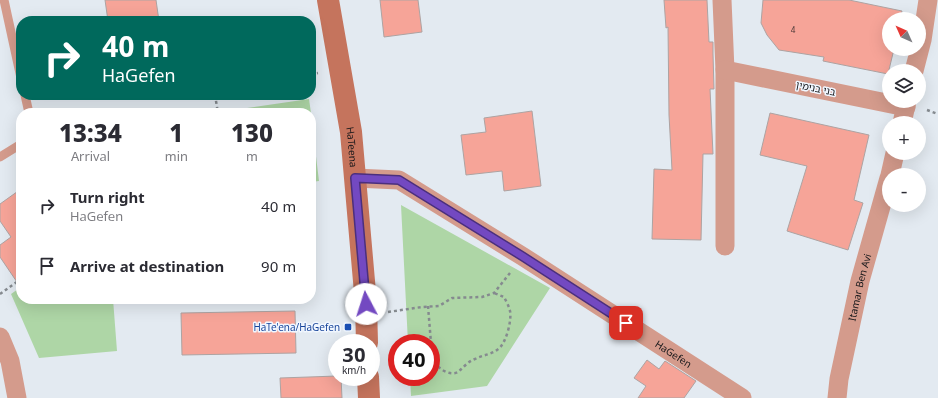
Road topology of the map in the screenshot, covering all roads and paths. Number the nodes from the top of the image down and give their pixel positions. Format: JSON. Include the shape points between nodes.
{"nodes":[{"id":1,"x":4,"y":0,"type":"edge"},
{"id":2,"x":328,"y":0,"type":"edge"},
{"id":3,"x":722,"y":0,"type":"edge"},
{"id":4,"x":928,"y":0,"type":"edge"},
{"id":5,"x":16,"y":55,"type":"edge"},
{"id":6,"x":916,"y":64,"type":"edge"},
{"id":7,"x":725,"y":70,"type":"junction"},
{"id":8,"x":905,"y":110,"type":"edge"},
{"id":9,"x":16,"y":147,"type":"edge"},
{"id":10,"x":0,"y":157,"type":"edge"},
{"id":11,"x":355,"y":178,"type":"junction"},
{"id":12,"x":882,"y":201,"type":"edge"},
{"id":13,"x":725,"y":246,"type":"dead end"},
{"id":14,"x":16,"y":283,"type":"edge"},
{"id":15,"x":0,"y":294,"type":"edge"},
{"id":16,"x":428,"y":306,"type":"junction"},
{"id":17,"x":384,"y":313,"type":"dead end"},
{"id":18,"x":367,"y":334,"type":"edge"},
{"id":19,"x":430,"y":334,"type":"edge"},
{"id":20,"x":0,"y":337,"type":"edge"},
{"id":21,"x":440,"y":368,"type":"edge"},
{"id":22,"x":368,"y":386,"type":"edge"},
{"id":23,"x":17,"y":398,"type":"edge"},
{"id":24,"x":369,"y":398,"type":"edge"},
{"id":25,"x":742,"y":398,"type":"edge"},
{"id":26,"x":837,"y":398,"type":"edge"}],
"edges":[{"from":1,"to":5,"type":"lane"},
{"from":2,"to":11,"type":"street","name":"HaTeena","via":[[351,132]]},
{"from":3,"to":7,"type":"street"},
{"from":4,"to":6,"type":"street"},
{"from":7,"to":8,"type":"street","name":"בני בנימין"},
{"from":7,"to":13,"type":"street"},
{"from":9,"to":10,"type":"lane"},
{"from":11,"to":18,"type":"street","name":"HaTeena"},
{"from":11,"to":25,"type":"street","name":"HaGefen","via":[[399,180]]},
{"from":12,"to":26,"type":"street","name":"Itamar Ben Avi","via":[[860,281]]},
{"from":14,"to":15,"type":"path"},
{"from":16,"to":17,"type":"path"},
{"from":16,"to":19,"type":"path"},
{"from":16,"to":21,"type":"path","via":[[438,306],[452,298],[482,297],[494,293],[504,297],[510,310],[506,338],[499,349],[476,358],[457,372],[451,373]]},
{"from":20,"to":23,"type":"street","via":[[10,361]]},
{"from":22,"to":24,"type":"street"}]}
